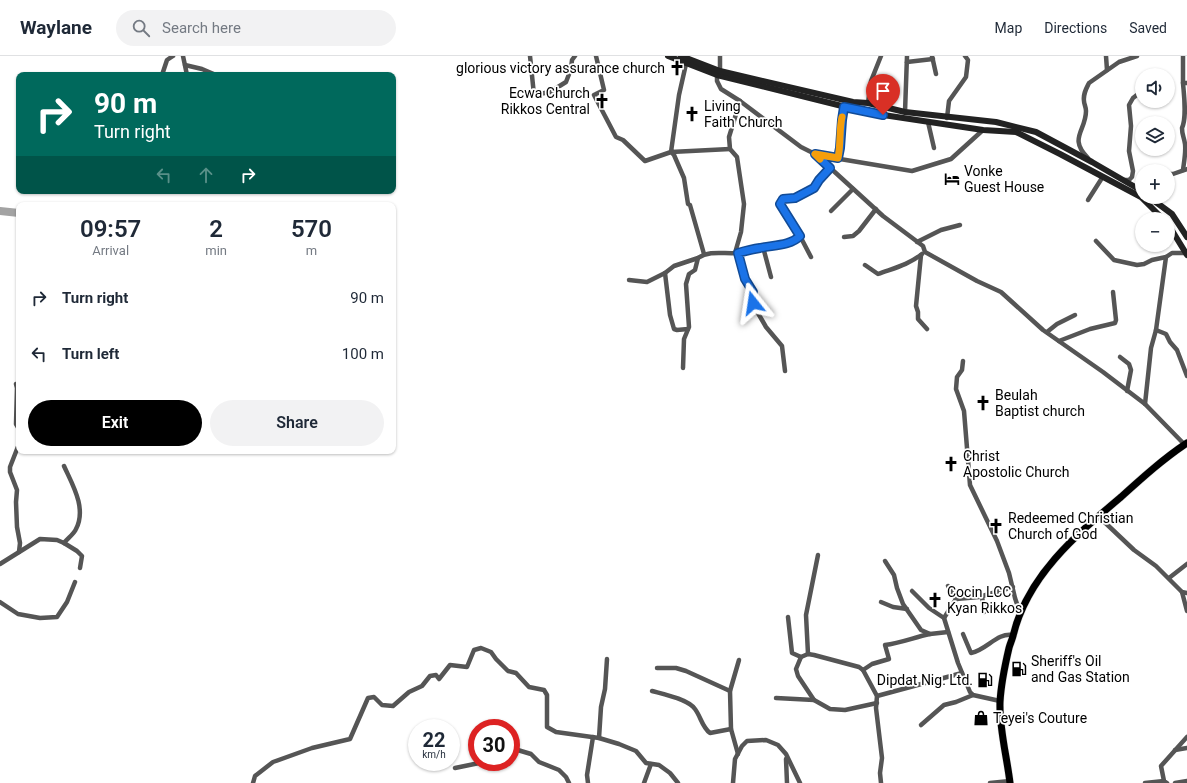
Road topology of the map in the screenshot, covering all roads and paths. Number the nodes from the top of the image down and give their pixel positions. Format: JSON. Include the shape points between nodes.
{"nodes":[{"id":1,"x":173,"y":56,"type":"edge"},
{"id":2,"x":183,"y":56,"type":"edge"},
{"id":3,"x":530,"y":56,"type":"edge"},
{"id":4,"x":575,"y":56,"type":"edge"},
{"id":5,"x":596,"y":56,"type":"edge"},
{"id":6,"x":668,"y":56,"type":"edge"},
{"id":7,"x":682,"y":56,"type":"edge"},
{"id":8,"x":720,"y":56,"type":"edge"},
{"id":9,"x":881,"y":56,"type":"edge"},
{"id":10,"x":907,"y":56,"type":"edge"},
{"id":11,"x":965,"y":56,"type":"edge"},
{"id":12,"x":1106,"y":56,"type":"edge"},
{"id":13,"x":1137,"y":56,"type":"edge"},
{"id":14,"x":1183,"y":56,"type":"edge"},
{"id":15,"x":933,"y":57,"type":"edge"},
{"id":16,"x":907,"y":62,"type":"junction"},
{"id":17,"x":686,"y":64,"type":"junction"},
{"id":18,"x":185,"y":65,"type":"junction"},
{"id":19,"x":1107,"y":70,"type":"junction"},
{"id":20,"x":163,"y":72,"type":"edge"},
{"id":21,"x":187,"y":72,"type":"edge"},
{"id":22,"x":209,"y":72,"type":"edge"},
{"id":23,"x":718,"y":73,"type":"junction"},
{"id":24,"x":936,"y":74,"type":"dead end"},
{"id":25,"x":1185,"y":83,"type":"edge"},
{"id":26,"x":1135,"y":96,"type":"edge"},
{"id":27,"x":740,"y":101,"type":"junction"},
{"id":28,"x":868,"y":103,"type":"junction"},
{"id":29,"x":844,"y":107,"type":"junction"},
{"id":30,"x":905,"y":112,"type":"junction"},
{"id":31,"x":947,"y":118,"type":"junction"},
{"id":32,"x":928,"y":122,"type":"junction"},
{"id":33,"x":983,"y":130,"type":"junction"},
{"id":34,"x":934,"y":148,"type":"dead end"},
{"id":35,"x":730,"y":149,"type":"junction"},
{"id":36,"x":671,"y":152,"type":"junction"},
{"id":37,"x":815,"y":154,"type":"junction"},
{"id":38,"x":838,"y":158,"type":"junction"},
{"id":39,"x":1092,"y":162,"type":"junction"},
{"id":40,"x":830,"y":168,"type":"junction"},
{"id":41,"x":1185,"y":169,"type":"edge"},
{"id":42,"x":1175,"y":173,"type":"edge"},
{"id":43,"x":1102,"y":178,"type":"junction"},
{"id":44,"x":1124,"y":180,"type":"junction"},
{"id":45,"x":1135,"y":186,"type":"edge"},
{"id":46,"x":853,"y":189,"type":"junction"},
{"id":47,"x":1088,"y":200,"type":"dead end"},
{"id":48,"x":1158,"y":204,"type":"edge"},
{"id":49,"x":876,"y":209,"type":"junction"},
{"id":50,"x":831,"y":211,"type":"dead end"},
{"id":51,"x":1156,"y":212,"type":"edge"},
{"id":52,"x":960,"y":225,"type":"dead end"},
{"id":53,"x":800,"y":236,"type":"junction"},
{"id":54,"x":1175,"y":236,"type":"edge"},
{"id":55,"x":844,"y":237,"type":"dead end"},
{"id":56,"x":1187,"y":237,"type":"edge"},
{"id":57,"x":1096,"y":241,"type":"dead end"},
{"id":58,"x":917,"y":242,"type":"junction"},
{"id":59,"x":763,"y":247,"type":"junction"},
{"id":60,"x":736,"y":253,"type":"junction"},
{"id":61,"x":923,"y":253,"type":"junction"},
{"id":62,"x":704,"y":254,"type":"junction"},
{"id":63,"x":1186,"y":254,"type":"edge"},
{"id":64,"x":811,"y":257,"type":"dead end"},
{"id":65,"x":1166,"y":257,"type":"junction"},
{"id":66,"x":698,"y":258,"type":"junction"},
{"id":67,"x":865,"y":265,"type":"dead end"},
{"id":68,"x":665,"y":273,"type":"junction"},
{"id":69,"x":771,"y":276,"type":"dead end"},
{"id":70,"x":629,"y":280,"type":"dead end"},
{"id":71,"x":1113,"y":292,"type":"dead end"},
{"id":72,"x":1075,"y":315,"type":"dead end"},
{"id":73,"x":927,"y":329,"type":"dead end"},
{"id":74,"x":688,"y":330,"type":"junction"},
{"id":75,"x":1156,"y":330,"type":"junction"},
{"id":76,"x":1047,"y":332,"type":"junction"},
{"id":77,"x":1059,"y":341,"type":"junction"},
{"id":78,"x":1120,"y":357,"type":"dead end"},
{"id":79,"x":963,"y":361,"type":"dead end"},
{"id":80,"x":683,"y":368,"type":"dead end"},
{"id":81,"x":785,"y":371,"type":"dead end"},
{"id":82,"x":1187,"y":376,"type":"edge"},
{"id":83,"x":1127,"y":391,"type":"junction"},
{"id":84,"x":1145,"y":404,"type":"junction"},
{"id":85,"x":1186,"y":444,"type":"edge"},
{"id":86,"x":16,"y":453,"type":"edge"},
{"id":87,"x":64,"y":466,"type":"dead end"},
{"id":88,"x":1098,"y":516,"type":"junction"},
{"id":89,"x":64,"y":543,"type":"junction"},
{"id":90,"x":19,"y":552,"type":"junction"},
{"id":91,"x":818,"y":555,"type":"dead end"},
{"id":92,"x":885,"y":561,"type":"dead end"},
{"id":93,"x":0,"y":564,"type":"edge"},
{"id":94,"x":1187,"y":564,"type":"edge"},
{"id":95,"x":80,"y":568,"type":"dead end"},
{"id":96,"x":1169,"y":578,"type":"junction"},
{"id":97,"x":75,"y":582,"type":"dead end"},
{"id":98,"x":948,"y":586,"type":"dead end"},
{"id":99,"x":1013,"y":587,"type":"junction"},
{"id":100,"x":912,"y":591,"type":"dead end"},
{"id":101,"x":1184,"y":593,"type":"edge"},
{"id":102,"x":982,"y":596,"type":"junction"},
{"id":103,"x":956,"y":599,"type":"junction"},
{"id":104,"x":0,"y":602,"type":"edge"},
{"id":105,"x":881,"y":602,"type":"dead end"},
{"id":106,"x":907,"y":609,"type":"junction"},
{"id":107,"x":1187,"y":611,"type":"edge"},
{"id":108,"x":984,"y":612,"type":"dead end"},
{"id":109,"x":1020,"y":613,"type":"junction"},
{"id":110,"x":788,"y":617,"type":"dead end"},
{"id":111,"x":944,"y":618,"type":"junction"},
{"id":112,"x":948,"y":632,"type":"junction"},
{"id":113,"x":930,"y":634,"type":"junction"},
{"id":114,"x":963,"y":634,"type":"dead end"},
{"id":115,"x":1013,"y":635,"type":"junction"},
{"id":116,"x":808,"y":654,"type":"junction"},
{"id":117,"x":802,"y":657,"type":"junction"},
{"id":118,"x":607,"y":659,"type":"dead end"},
{"id":119,"x":739,"y":660,"type":"dead end"},
{"id":120,"x":657,"y":668,"type":"dead end"},
{"id":121,"x":863,"y":670,"type":"junction"},
{"id":122,"x":962,"y":673,"type":"junction"},
{"id":123,"x":652,"y":691,"type":"dead end"},
{"id":124,"x":730,"y":691,"type":"junction"},
{"id":125,"x":973,"y":695,"type":"junction"},
{"id":126,"x":877,"y":696,"type":"junction"},
{"id":127,"x":776,"y":698,"type":"dead end"},
{"id":128,"x":814,"y":700,"type":"junction"},
{"id":129,"x":1000,"y":701,"type":"junction"},
{"id":130,"x":877,"y":703,"type":"junction"},
{"id":131,"x":921,"y":725,"type":"dead end"},
{"id":132,"x":731,"y":729,"type":"junction"},
{"id":133,"x":593,"y":737,"type":"junction"},
{"id":134,"x":1187,"y":737,"type":"edge"},
{"id":135,"x":599,"y":738,"type":"junction"},
{"id":136,"x":1187,"y":748,"type":"edge"},
{"id":137,"x":1175,"y":750,"type":"junction"},
{"id":138,"x":520,"y":751,"type":"edge"},
{"id":139,"x":738,"y":754,"type":"junction"},
{"id":140,"x":786,"y":754,"type":"junction"},
{"id":141,"x":651,"y":764,"type":"junction"},
{"id":142,"x":1187,"y":781,"type":"edge"},
{"id":143,"x":1010,"y":782,"type":"edge"},
{"id":144,"x":1166,"y":782,"type":"edge"},
{"id":145,"x":1181,"y":782,"type":"edge"},
{"id":146,"x":254,"y":783,"type":"edge"},
{"id":147,"x":569,"y":783,"type":"edge"},
{"id":148,"x":588,"y":783,"type":"edge"},
{"id":149,"x":644,"y":783,"type":"edge"},
{"id":150,"x":678,"y":783,"type":"edge"},
{"id":151,"x":733,"y":783,"type":"edge"},
{"id":152,"x":787,"y":783,"type":"edge"},
{"id":153,"x":800,"y":783,"type":"edge"},
{"id":154,"x":881,"y":783,"type":"edge"},
{"id":155,"x":990,"y":783,"type":"edge"},
{"id":156,"x":1145,"y":783,"type":"edge"},
{"id":157,"x":1175,"y":783,"type":"edge"}],
"edges":[{"from":1,"to":20,"type":"street","via":[[167,60]]},
{"from":2,"to":18,"type":"street"},
{"from":3,"to":4,"type":"street","via":[[534,95],[550,92],[566,82]]},
{"from":5,"to":36,"type":"street","via":[[604,90],[594,95],[616,137],[623,140],[645,162]]},
{"from":6,"to":17,"type":"main road"},
{"from":7,"to":23,"type":"main road"},
{"from":8,"to":23,"type":"street"},
{"from":9,"to":28,"type":"street","via":[[871,81]]},
{"from":10,"to":16,"type":"street"},
{"from":11,"to":31,"type":"street","via":[[968,60],[966,77],[949,101]]},
{"from":12,"to":19,"type":"street"},
{"from":13,"to":19,"type":"street","via":[[1119,62]]},
{"from":14,"to":25,"type":"street"},
{"from":15,"to":16,"type":"street"},
{"from":15,"to":24,"type":"street"},
{"from":16,"to":30,"type":"street"},
{"from":17,"to":23,"type":"main road"},
{"from":17,"to":36,"type":"street"},
{"from":18,"to":21,"type":"street"},
{"from":18,"to":22,"type":"street"},
{"from":19,"to":39,"type":"street","via":[[1089,83],[1084,95],[1086,112],[1079,134],[1079,147]]},
{"from":23,"to":27,"type":"street","via":[[717,81],[721,89]]},
{"from":23,"to":28,"type":"main road"},
{"from":23,"to":29,"type":"main road"},
{"from":25,"to":41,"type":"street","via":[[1187,115],[1182,137],[1185,142]]},
{"from":26,"to":44,"type":"street","via":[[1129,105],[1133,171],[1129,180]]},
{"from":27,"to":35,"type":"street","via":[[729,137]]},
{"from":27,"to":37,"type":"street","via":[[801,147]]},
{"from":28,"to":30,"type":"main road"},
{"from":29,"to":32,"type":"main road"},
{"from":29,"to":38,"type":"street"},
{"from":30,"to":31,"type":"main road"},
{"from":31,"to":39,"type":"main road","via":[[996,122],[1036,132]]},
{"from":32,"to":33,"type":"main road"},
{"from":32,"to":34,"type":"street"},
{"from":33,"to":38,"type":"street","via":[[951,159],[912,171]]},
{"from":33,"to":43,"type":"main road","via":[[1016,132]]},
{"from":35,"to":36,"type":"street"},
{"from":35,"to":60,"type":"street","via":[[737,157],[744,204]]},
{"from":36,"to":62,"type":"street","via":[[684,178],[688,204]]},
{"from":37,"to":38,"type":"street"},
{"from":37,"to":40,"type":"street"},
{"from":39,"to":44,"type":"main road"},
{"from":40,"to":46,"type":"street"},
{"from":40,"to":53,"type":"street","via":[[814,188],[795,198],[781,201],[780,204]]},
{"from":41,"to":42,"type":"street"},
{"from":43,"to":47,"type":"street"},
{"from":43,"to":51,"type":"main road","via":[[1141,197]]},
{"from":44,"to":45,"type":"main road"},
{"from":46,"to":49,"type":"street"},
{"from":46,"to":50,"type":"street"},
{"from":48,"to":56,"type":"main road","via":[[1172,214]]},
{"from":49,"to":55,"type":"street","via":[[859,231],[853,236]]},
{"from":49,"to":58,"type":"street"},
{"from":52,"to":58,"type":"street","via":[[941,230]]},
{"from":53,"to":59,"type":"street","via":[[782,245]]},
{"from":53,"to":64,"type":"street"},
{"from":54,"to":63,"type":"main road"},
{"from":57,"to":65,"type":"street","via":[[1114,260],[1137,265]]},
{"from":58,"to":61,"type":"street","via":[[923,246]]},
{"from":59,"to":60,"type":"street"},
{"from":59,"to":69,"type":"street"},
{"from":60,"to":62,"type":"street"},
{"from":60,"to":81,"type":"street","via":[[745,279],[753,292],[755,308],[766,327],[782,346]]},
{"from":61,"to":67,"type":"street","via":[[902,266],[878,274]]},
{"from":61,"to":73,"type":"street","via":[[916,306],[918,319]]},
{"from":61,"to":76,"type":"street","via":[[1001,292]]},
{"from":62,"to":66,"type":"street"},
{"from":63,"to":65,"type":"street","via":[[1172,253]]},
{"from":65,"to":75,"type":"street"},
{"from":66,"to":68,"type":"street","via":[[674,266]]},
{"from":66,"to":74,"type":"street","via":[[695,270],[689,274],[686,284]]},
{"from":68,"to":70,"type":"street","via":[[647,282]]},
{"from":68,"to":74,"type":"street","via":[[674,329]]},
{"from":71,"to":77,"type":"street","via":[[1115,324],[1090,328]]},
{"from":72,"to":76,"type":"street"},
{"from":74,"to":80,"type":"street","via":[[684,339]]},
{"from":75,"to":82,"type":"street","via":[[1166,334],[1177,350]]},
{"from":75,"to":84,"type":"street","via":[[1151,348]]},
{"from":76,"to":77,"type":"street"},
{"from":77,"to":83,"type":"street"},
{"from":78,"to":83,"type":"street","via":[[1129,364],[1131,370]]},
{"from":79,"to":99,"type":"street","via":[[956,389],[964,411],[970,485],[997,540]]},
{"from":83,"to":84,"type":"street"},
{"from":84,"to":85,"type":"street"},
{"from":85,"to":88,"type":"main road","via":[[1168,456]]},
{"from":86,"to":90,"type":"street","via":[[10,472],[18,490],[16,502]]},
{"from":87,"to":89,"type":"street","via":[[80,506],[76,529]]},
{"from":88,"to":96,"type":"street"},
{"from":88,"to":109,"type":"main road","via":[[1079,532],[1047,568]]},
{"from":89,"to":90,"type":"street","via":[[40,539]]},
{"from":89,"to":95,"type":"street","via":[[82,556]]},
{"from":90,"to":93,"type":"street"},
{"from":91,"to":116,"type":"street","via":[[806,615]]},
{"from":92,"to":106,"type":"street","via":[[894,575]]},
{"from":94,"to":96,"type":"street"},
{"from":96,"to":101,"type":"street"},
{"from":97,"to":104,"type":"street","via":[[58,617],[40,618],[18,614]]},
{"from":98,"to":103,"type":"street"},
{"from":99,"to":102,"type":"street"},
{"from":99,"to":109,"type":"street"},
{"from":100,"to":111,"type":"street","via":[[929,608]]},
{"from":101,"to":107,"type":"street"},
{"from":102,"to":103,"type":"street"},
{"from":102,"to":108,"type":"street"},
{"from":103,"to":111,"type":"street"},
{"from":105,"to":106,"type":"street"},
{"from":106,"to":113,"type":"street","via":[[921,630]]},
{"from":109,"to":115,"type":"main road"},
{"from":110,"to":117,"type":"street","via":[[792,653]]},
{"from":111,"to":112,"type":"street"},
{"from":112,"to":113,"type":"street"},
{"from":112,"to":122,"type":"street"},
{"from":113,"to":121,"type":"street","via":[[898,644],[885,645],[889,659],[872,664]]},
{"from":114,"to":115,"type":"street","via":[[971,653],[1001,636]]},
{"from":115,"to":129,"type":"main road"},
{"from":116,"to":117,"type":"street"},
{"from":116,"to":121,"type":"street"},
{"from":117,"to":128,"type":"street","via":[[796,669]]},
{"from":118,"to":135,"type":"street"},
{"from":119,"to":124,"type":"street"},
{"from":120,"to":124,"type":"street","via":[[686,671]]},
{"from":121,"to":126,"type":"street"},
{"from":122,"to":125,"type":"street"},
{"from":122,"to":126,"type":"street"},
{"from":123,"to":132,"type":"street","via":[[690,704],[710,733]]},
{"from":124,"to":132,"type":"street"},
{"from":125,"to":129,"type":"street"},
{"from":125,"to":131,"type":"street","via":[[944,705]]},
{"from":126,"to":130,"type":"street"},
{"from":127,"to":128,"type":"street"},
{"from":128,"to":130,"type":"street","via":[[830,709],[845,710]]},
{"from":129,"to":143,"type":"main road"},
{"from":130,"to":154,"type":"street","via":[[882,758]]},
{"from":132,"to":139,"type":"street"},
{"from":133,"to":135,"type":"street"},
{"from":133,"to":146,"type":"street","via":[[556,732],[547,727],[547,695],[544,690],[529,687],[516,673],[508,671],[491,652],[481,648],[474,650],[467,667],[450,665],[439,679],[436,675],[430,676],[422,686],[409,692],[393,706],[382,705],[374,697],[368,698],[350,739],[312,748],[273,762],[255,776]]},
{"from":133,"to":148,"type":"street"},
{"from":134,"to":137,"type":"street"},
{"from":135,"to":141,"type":"street","via":[[636,751],[646,763]]},
{"from":136,"to":137,"type":"street"},
{"from":137,"to":144,"type":"street","via":[[1161,766]]},
{"from":138,"to":147,"type":"street","via":[[559,770]]},
{"from":139,"to":140,"type":"street","via":[[747,742],[766,740],[778,745]]},
{"from":139,"to":151,"type":"street","via":[[735,759]]},
{"from":140,"to":152,"type":"street"},
{"from":140,"to":153,"type":"street"},
{"from":141,"to":149,"type":"street"},
{"from":141,"to":150,"type":"street","via":[[658,765],[670,773]]},
{"from":142,"to":145,"type":"street"},
{"from":143,"to":155,"type":"street"},
{"from":144,"to":156,"type":"street"},
{"from":145,"to":157,"type":"street"}]}
